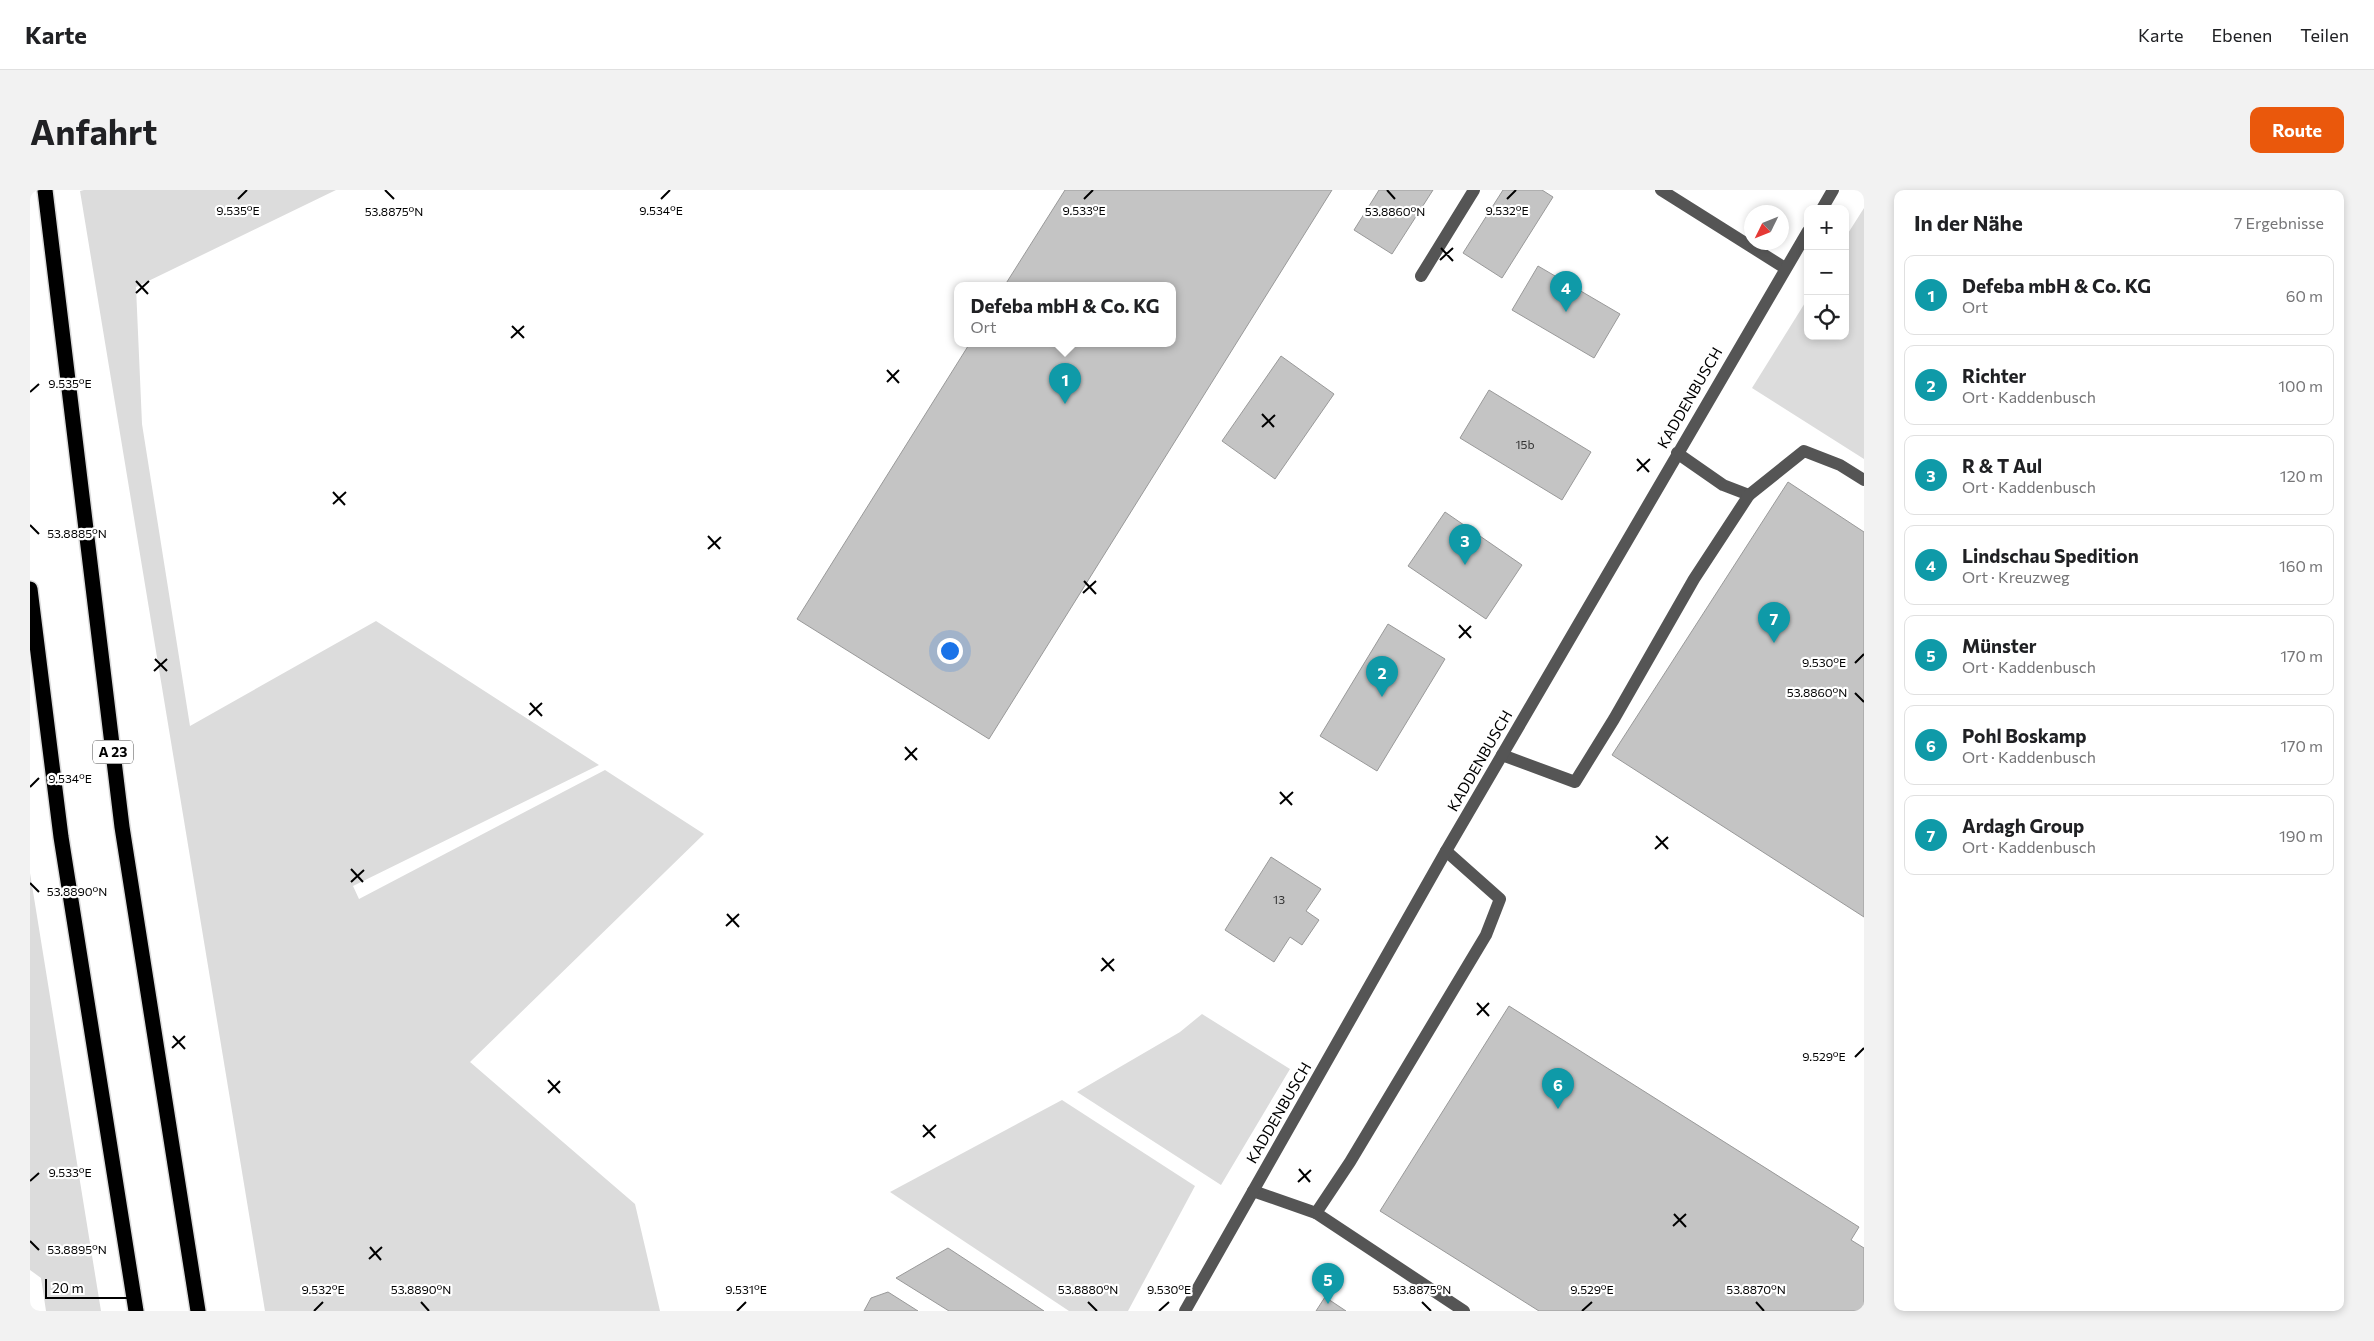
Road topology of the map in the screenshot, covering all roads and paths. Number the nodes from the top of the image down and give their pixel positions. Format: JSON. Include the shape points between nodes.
{"nodes":[{"id":1,"x":44,"y":190,"type":"edge"},
{"id":2,"x":1474,"y":190,"type":"edge"},
{"id":3,"x":1661,"y":190,"type":"edge"},
{"id":4,"x":1833,"y":190,"type":"edge"},
{"id":5,"x":1824,"y":205,"type":"edge"},
{"id":6,"x":1804,"y":237,"type":"edge"},
{"id":7,"x":1785,"y":268,"type":"junction"},
{"id":8,"x":1421,"y":276,"type":"dead end"},
{"id":9,"x":1677,"y":453,"type":"junction"},
{"id":10,"x":1864,"y":480,"type":"edge"},
{"id":11,"x":1749,"y":495,"type":"junction"},
{"id":12,"x":30,"y":589,"type":"edge"},
{"id":13,"x":1502,"y":755,"type":"junction"},
{"id":14,"x":1446,"y":851,"type":"junction"},
{"id":15,"x":1253,"y":1191,"type":"junction"},
{"id":16,"x":1316,"y":1213,"type":"junction"},
{"id":17,"x":136,"y":1311,"type":"edge"},
{"id":18,"x":198,"y":1311,"type":"edge"},
{"id":19,"x":1185,"y":1311,"type":"edge"},
{"id":20,"x":1464,"y":1311,"type":"edge"}],
"edges":[{"from":1,"to":18,"type":"highway","number":"A 23","via":[[122,827]]},
{"from":2,"to":8,"type":"street"},
{"from":3,"to":7,"type":"street"},
{"from":4,"to":5,"type":"street"},
{"from":6,"to":7,"type":"street","name":"KADDENBUSCH"},
{"from":7,"to":9,"type":"street","name":"KADDENBUSCH"},
{"from":9,"to":11,"type":"street","via":[[1723,485]]},
{"from":9,"to":13,"type":"street","name":"KADDENBUSCH"},
{"from":10,"to":11,"type":"street","via":[[1840,464],[1804,451]]},
{"from":11,"to":13,"type":"street","via":[[1694,579],[1575,782]]},
{"from":12,"to":17,"type":"highway","via":[[61,837]]},
{"from":13,"to":14,"type":"street","name":"KADDENBUSCH"},
{"from":14,"to":15,"type":"street","name":"KADDENBUSCH"},
{"from":14,"to":16,"type":"street","via":[[1500,899],[1486,934],[1435,1022]]},
{"from":15,"to":16,"type":"street"},
{"from":15,"to":19,"type":"street","name":"KADDENBUSCH"},
{"from":16,"to":20,"type":"street"}]}
